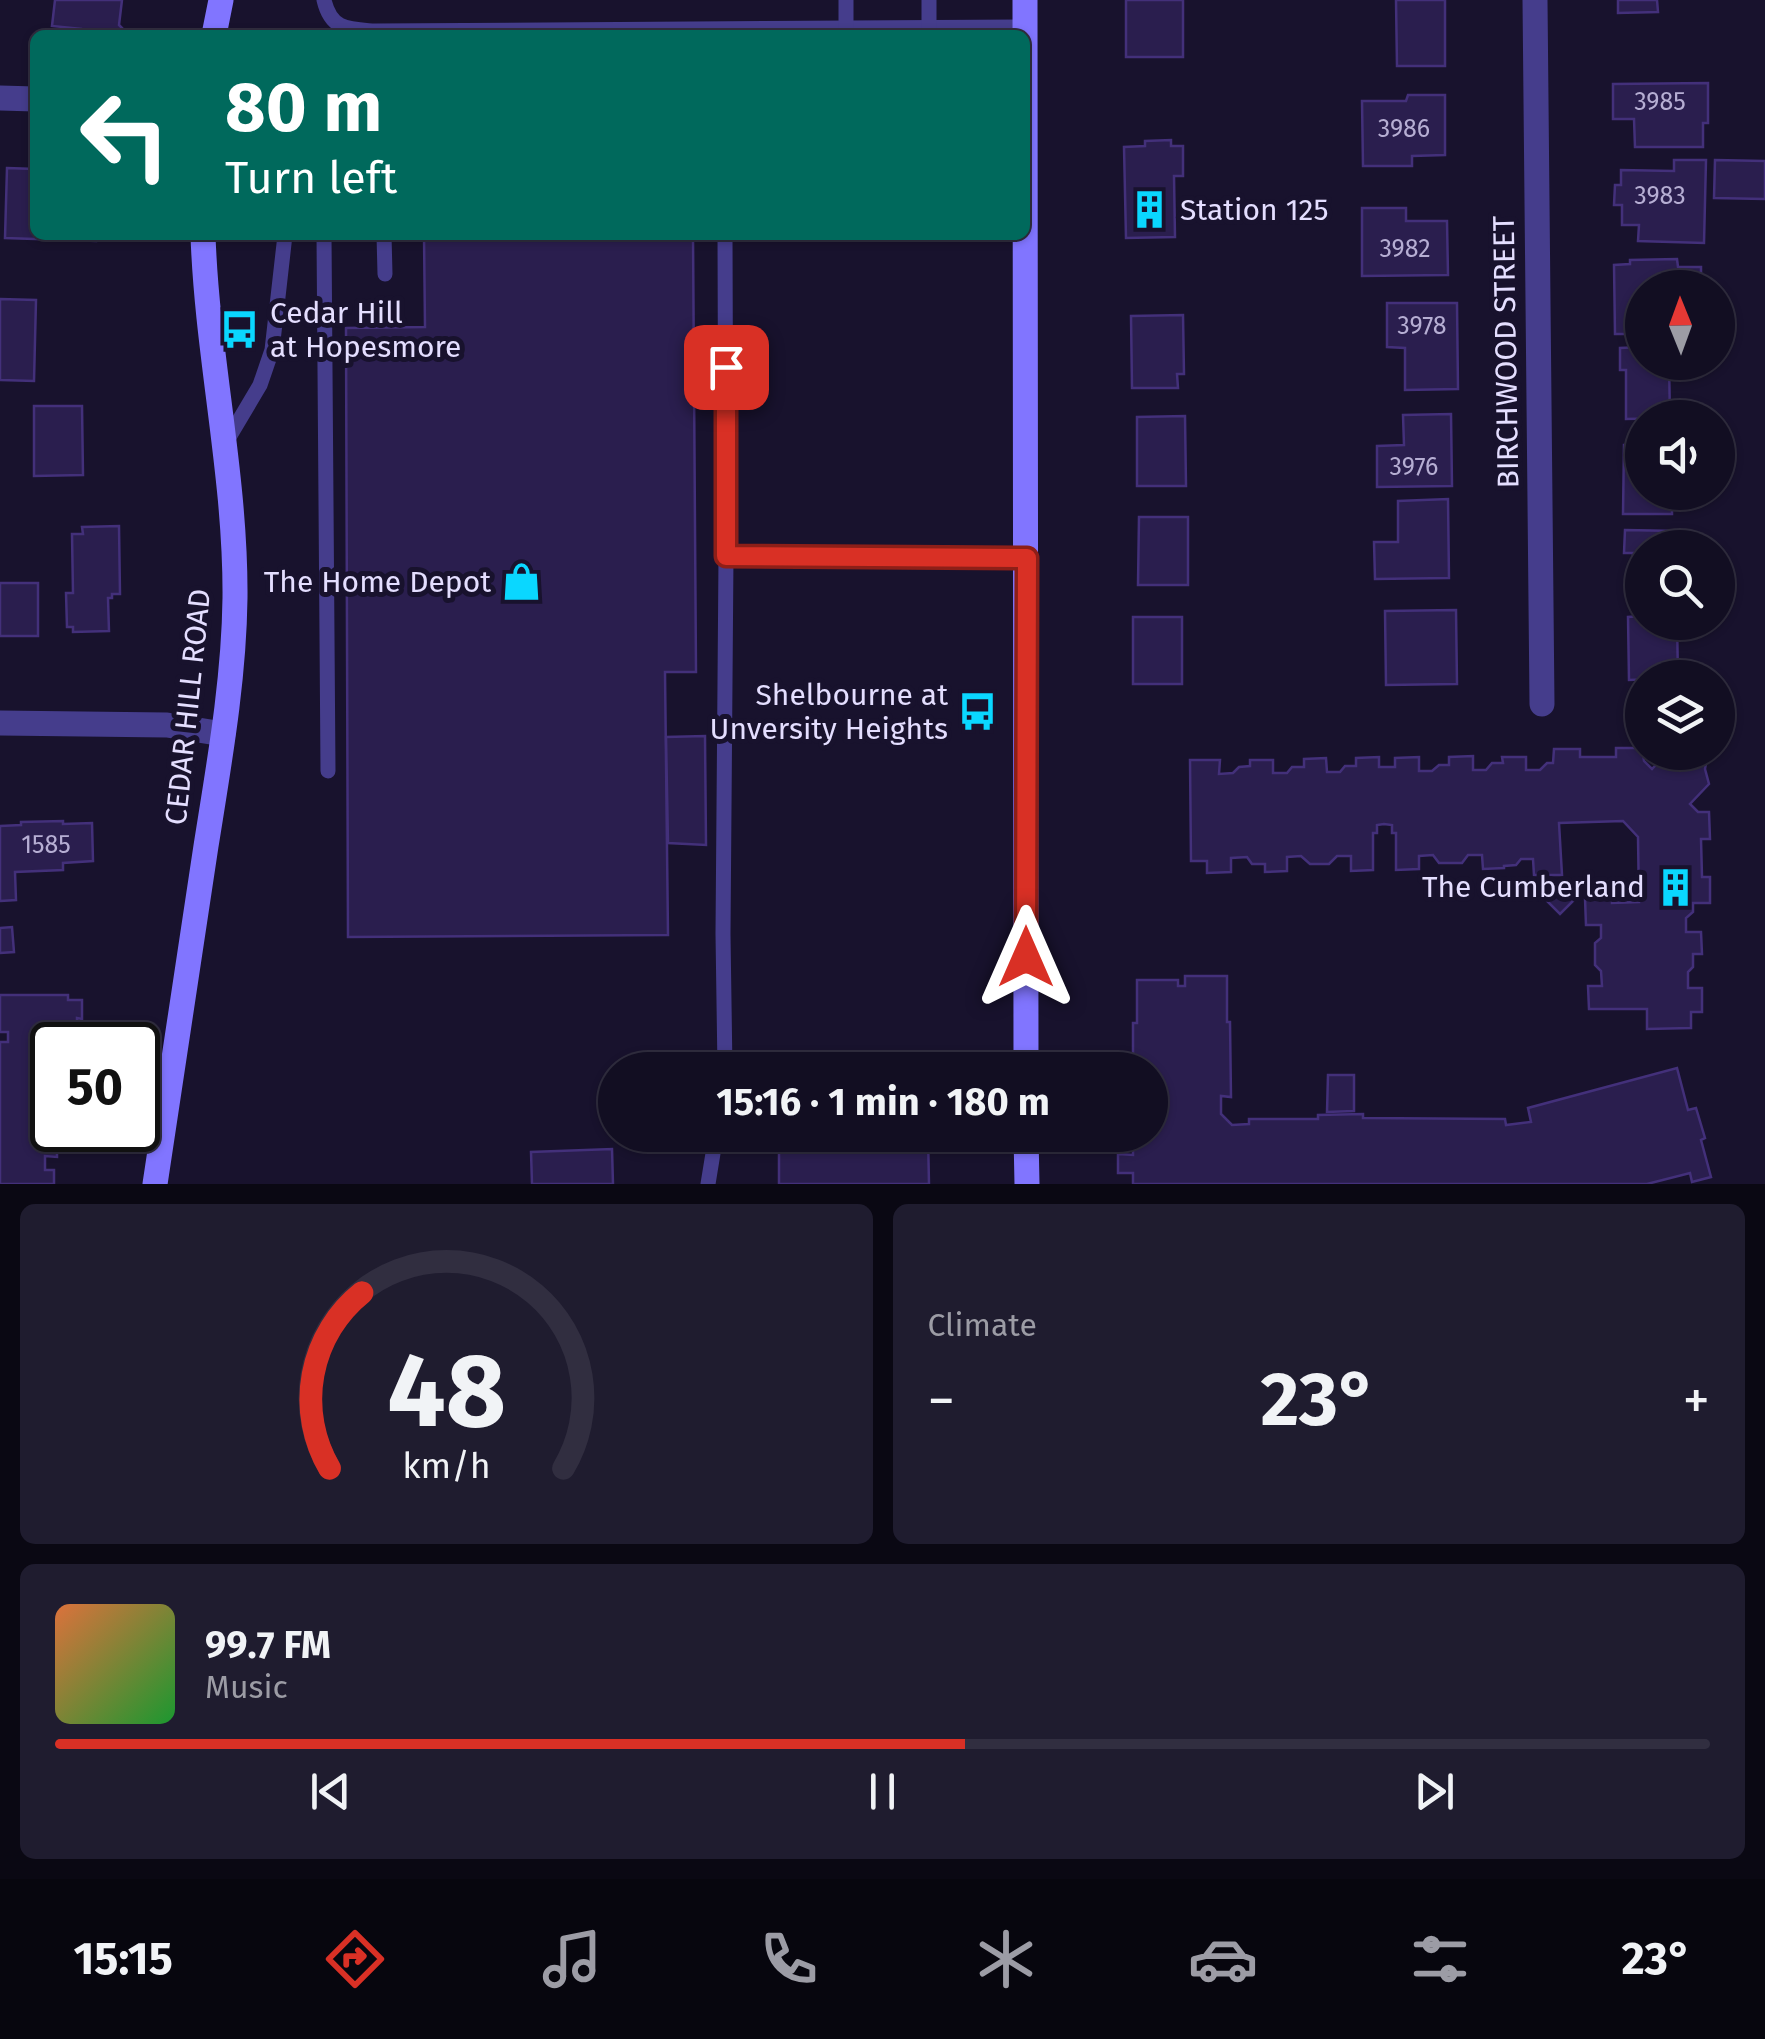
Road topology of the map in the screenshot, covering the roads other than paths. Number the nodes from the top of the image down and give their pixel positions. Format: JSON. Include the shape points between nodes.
{"nodes":[{"id":1,"x":220,"y":0,"type":"edge"},
{"id":2,"x":324,"y":0,"type":"edge"},
{"id":3,"x":846,"y":0,"type":"edge"},
{"id":4,"x":929,"y":0,"type":"edge"},
{"id":5,"x":1025,"y":0,"type":"edge"},
{"id":6,"x":1535,"y":0,"type":"edge"},
{"id":7,"x":846,"y":28,"type":"junction"},
{"id":8,"x":929,"y":28,"type":"junction"},
{"id":9,"x":1025,"y":28,"type":"joint"},
{"id":10,"x":215,"y":30,"type":"edge"},
{"id":11,"x":361,"y":30,"type":"edge"},
{"id":12,"x":531,"y":30,"type":"edge"},
{"id":13,"x":0,"y":98,"type":"edge"},
{"id":14,"x":30,"y":99,"type":"edge"},
{"id":15,"x":203,"y":240,"type":"edge"},
{"id":16,"x":284,"y":240,"type":"edge"},
{"id":17,"x":324,"y":240,"type":"edge"},
{"id":18,"x":384,"y":240,"type":"edge"},
{"id":19,"x":725,"y":240,"type":"edge"},
{"id":20,"x":1026,"y":240,"type":"edge"},
{"id":21,"x":385,"y":274,"type":"dead end"},
{"id":22,"x":225,"y":444,"type":"junction"},
{"id":23,"x":726,"y":556,"type":"junction"},
{"id":24,"x":1027,"y":558,"type":"junction"},
{"id":25,"x":1542,"y":704,"type":"dead end"},
{"id":26,"x":0,"y":723,"type":"edge"},
{"id":27,"x":223,"y":734,"type":"junction"},
{"id":28,"x":328,"y":771,"type":"dead end"},
{"id":29,"x":725,"y":1052,"type":"edge"},
{"id":30,"x":1026,"y":1052,"type":"edge"},
{"id":31,"x":713,"y":1152,"type":"edge"},
{"id":32,"x":1026,"y":1152,"type":"edge"},
{"id":33,"x":156,"y":1184,"type":"edge"},
{"id":34,"x":708,"y":1184,"type":"edge"},
{"id":35,"x":1027,"y":1184,"type":"edge"}],
"edges":[{"from":1,"to":10,"type":"main road"},
{"from":2,"to":11,"type":"lane","via":[[338,26]]},
{"from":3,"to":7,"type":"lane"},
{"from":4,"to":8,"type":"lane"},
{"from":5,"to":9,"type":"main road"},
{"from":6,"to":25,"type":"street","name":"BIRCHWOOD STREET"},
{"from":7,"to":8,"type":"lane"},
{"from":7,"to":12,"type":"lane"},
{"from":8,"to":9,"type":"lane"},
{"from":13,"to":14,"type":"street"},
{"from":15,"to":22,"type":"main road","name":"CEDAR HILL ROAD"},
{"from":16,"to":22,"type":"lane","via":[[272,350]]},
{"from":17,"to":28,"type":"lane"},
{"from":18,"to":21,"type":"lane"},
{"from":19,"to":23,"type":"lane"},
{"from":20,"to":24,"type":"main road"},
{"from":22,"to":27,"type":"main road","name":"CEDAR HILL ROAD","via":[[235,599]]},
{"from":23,"to":24,"type":"lane"},
{"from":23,"to":29,"type":"lane"},
{"from":24,"to":30,"type":"main road"},
{"from":26,"to":27,"type":"street","via":[[168,725]]},
{"from":27,"to":33,"type":"main road","name":"CEDAR HILL ROAD"},
{"from":31,"to":34,"type":"lane"},
{"from":32,"to":35,"type":"main road"}]}
